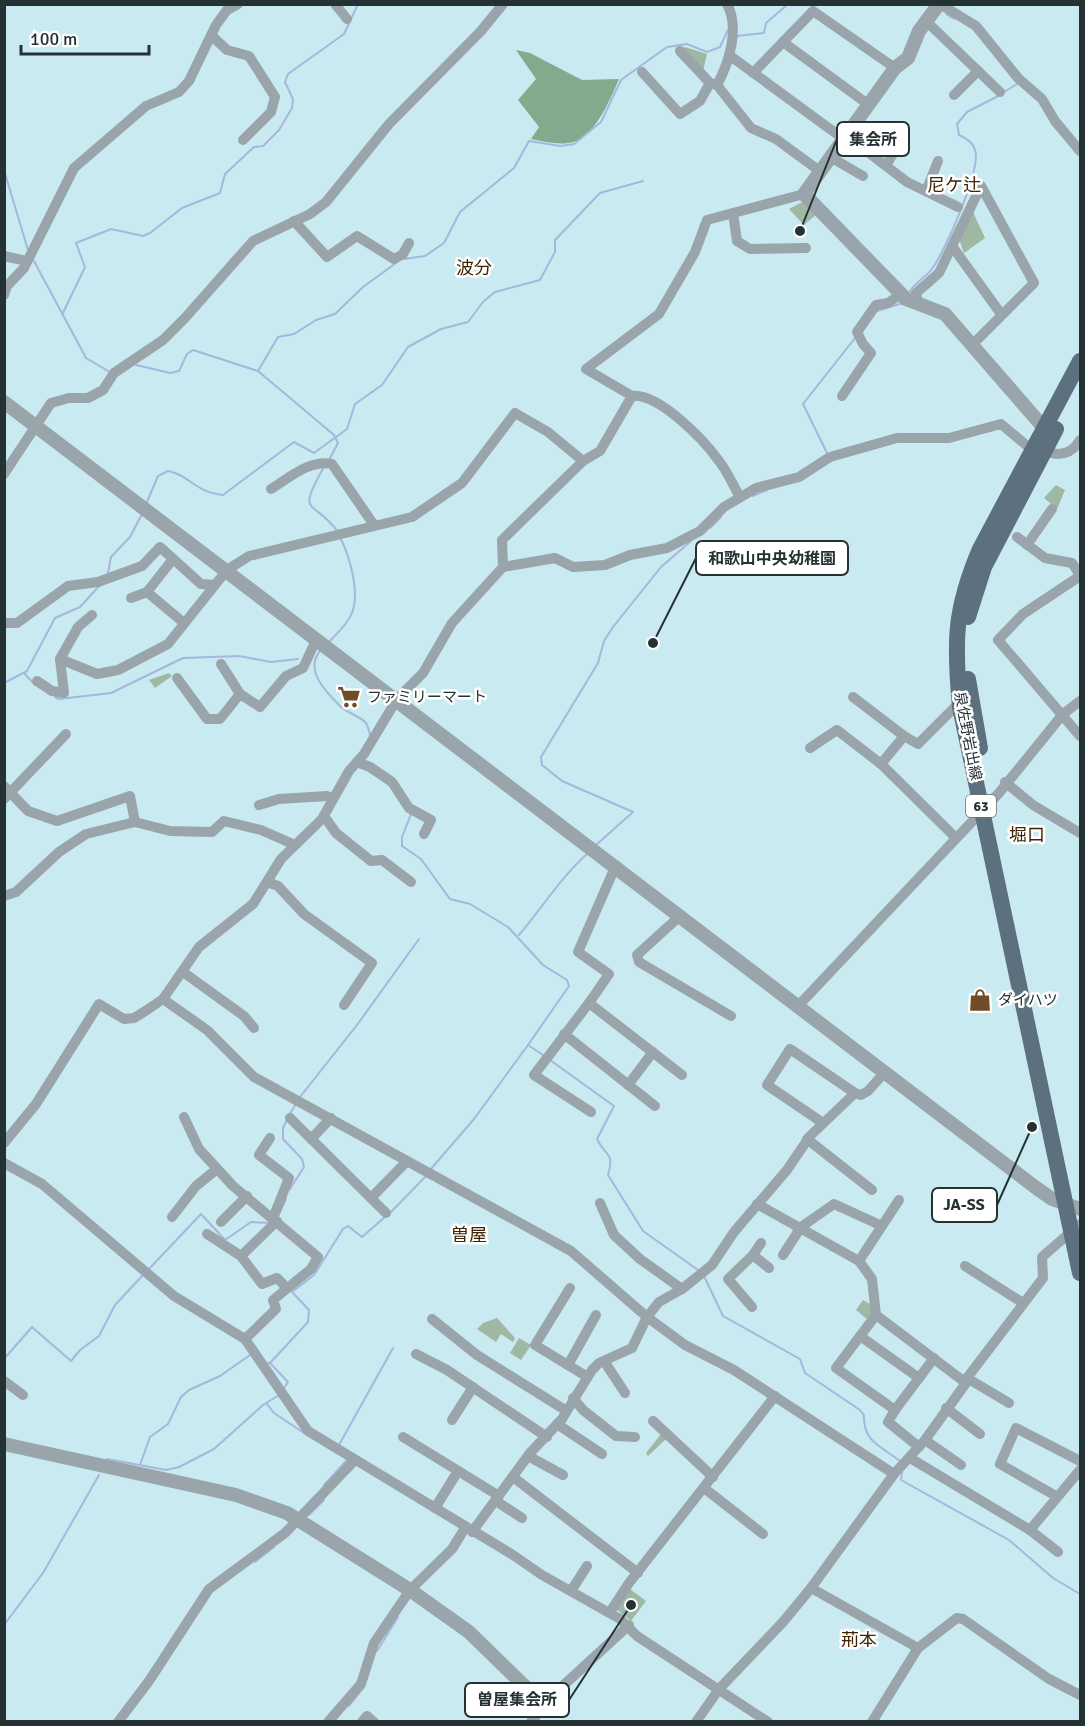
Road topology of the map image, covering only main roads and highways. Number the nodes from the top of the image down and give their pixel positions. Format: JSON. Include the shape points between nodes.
{"nodes":[{"id":1,"x":1080,"y":361,"type":"edge"},
{"id":2,"x":1080,"y":384,"type":"edge"},
{"id":3,"x":1043,"y":442,"type":"junction"},
{"id":4,"x":986,"y":804,"type":"junction"},
{"id":5,"x":1076,"y":1215,"type":"edge"},
{"id":6,"x":1080,"y":1273,"type":"edge"}],
"edges":[{"from":1,"to":3,"type":"main road","name":"泉佐野岩出線","number":"63"},
{"from":2,"to":3,"type":"main road","name":"泉佐野岩出線","number":"63"},
{"from":3,"to":4,"type":"main road","name":"泉佐野岩出線","number":"63","via":[[984,567],[968,618],[969,690]]},
{"from":3,"to":4,"type":"main road","name":"泉佐野岩出線","number":"63","via":[[980,549],[958,612],[955,648],[960,707]]},
{"from":4,"to":5,"type":"main road","name":"泉佐野岩出線","number":"63"},
{"from":5,"to":6,"type":"main road","name":"泉佐野岩出線","number":"63"}]}
